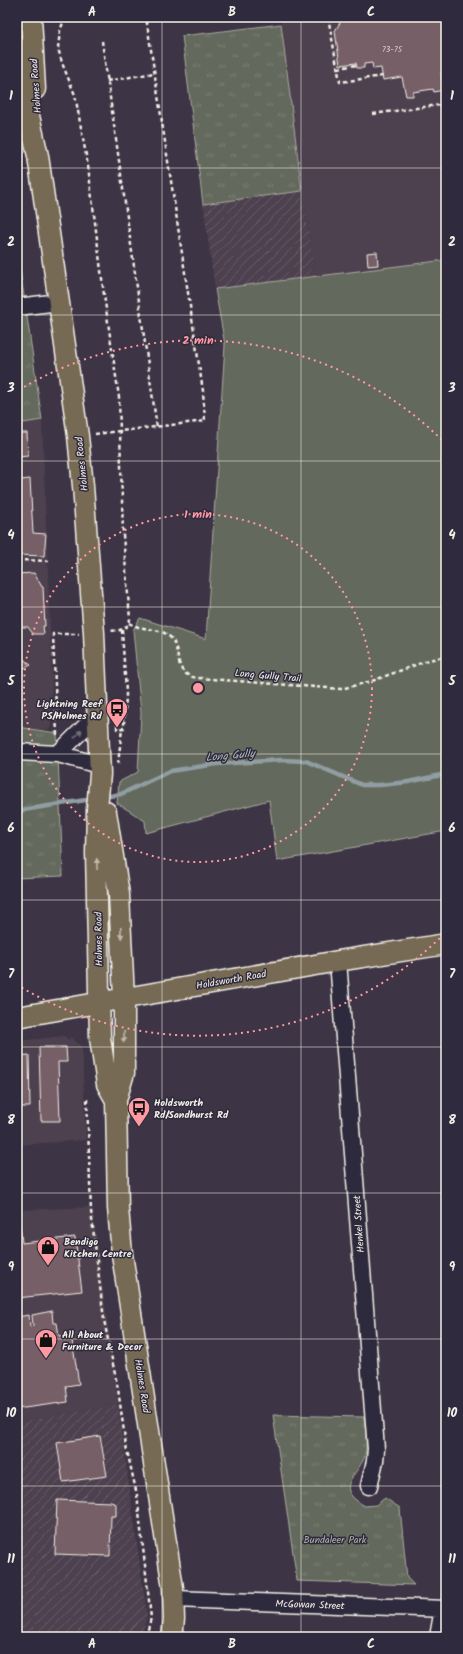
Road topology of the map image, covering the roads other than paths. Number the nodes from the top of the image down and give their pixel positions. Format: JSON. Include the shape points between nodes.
{"nodes":[{"id":1,"x":30,"y":17,"type":"edge"},
{"id":2,"x":17,"y":49,"type":"edge"},
{"id":3,"x":38,"y":156,"type":"junction"},
{"id":4,"x":59,"y":302,"type":"junction"},
{"id":5,"x":17,"y":307,"type":"edge"},
{"id":6,"x":97,"y":714,"type":"junction"},
{"id":7,"x":57,"y":747,"type":"junction"},
{"id":8,"x":17,"y":752,"type":"edge"},
{"id":9,"x":103,"y":786,"type":"junction"},
{"id":10,"x":446,"y":944,"type":"edge"},
{"id":11,"x":338,"y":961,"type":"junction"},
{"id":12,"x":124,"y":998,"type":"junction"},
{"id":13,"x":99,"y":1003,"type":"junction"},
{"id":14,"x":17,"y":1016,"type":"edge"},
{"id":15,"x":116,"y":1100,"type":"junction"},
{"id":16,"x":369,"y":1486,"type":"dead end"},
{"id":17,"x":174,"y":1599,"type":"junction"},
{"id":18,"x":445,"y":1609,"type":"edge"},
{"id":19,"x":172,"y":1637,"type":"edge"},
{"id":20,"x":438,"y":1637,"type":"edge"}],
"edges":[{"from":1,"to":3,"type":"main road","name":"Holmes Road"},
{"from":2,"to":3,"type":"main road","name":"Holmes Road"},
{"from":3,"to":4,"type":"main road","name":"Holmes Road"},
{"from":4,"to":5,"type":"street"},
{"from":4,"to":6,"type":"main road","name":"Holmes Road","via":[[78,436],[94,633]]},
{"from":7,"to":6,"type":"street","one_way":true},
{"from":6,"to":9,"type":"main road","name":"Holmes Road"},
{"from":7,"to":8,"type":"street"},
{"from":7,"to":9,"type":"street"},
{"from":9,"to":12,"type":"main road","name":"Holmes Road","one_way":true,"via":[[119,894]]},
{"from":13,"to":9,"type":"main road","name":"Holmes Road","one_way":true},
{"from":10,"to":11,"type":"main road","name":"Holdsworth Road"},
{"from":11,"to":12,"type":"main road","name":"Holdsworth Road"},
{"from":11,"to":16,"type":"street","name":"Henkel Street","via":[[376,1448]]},
{"from":12,"to":13,"type":"main road","name":"Holdsworth Road"},
{"from":12,"to":15,"type":"main road","name":"Holmes Road","one_way":true,"via":[[124,1073]]},
{"from":13,"to":14,"type":"main road","name":"Holdsworth Road"},
{"from":13,"to":15,"type":"main road","name":"Holmes Road","via":[[103,1067],[107,1084]]},
{"from":15,"to":17,"type":"main road","name":"Holmes Road","via":[[120,1238]]},
{"from":17,"to":18,"type":"street","name":"McGowan Street"},
{"from":17,"to":19,"type":"main road","name":"Holmes Road"},
{"from":18,"to":20,"type":"street"}]}
